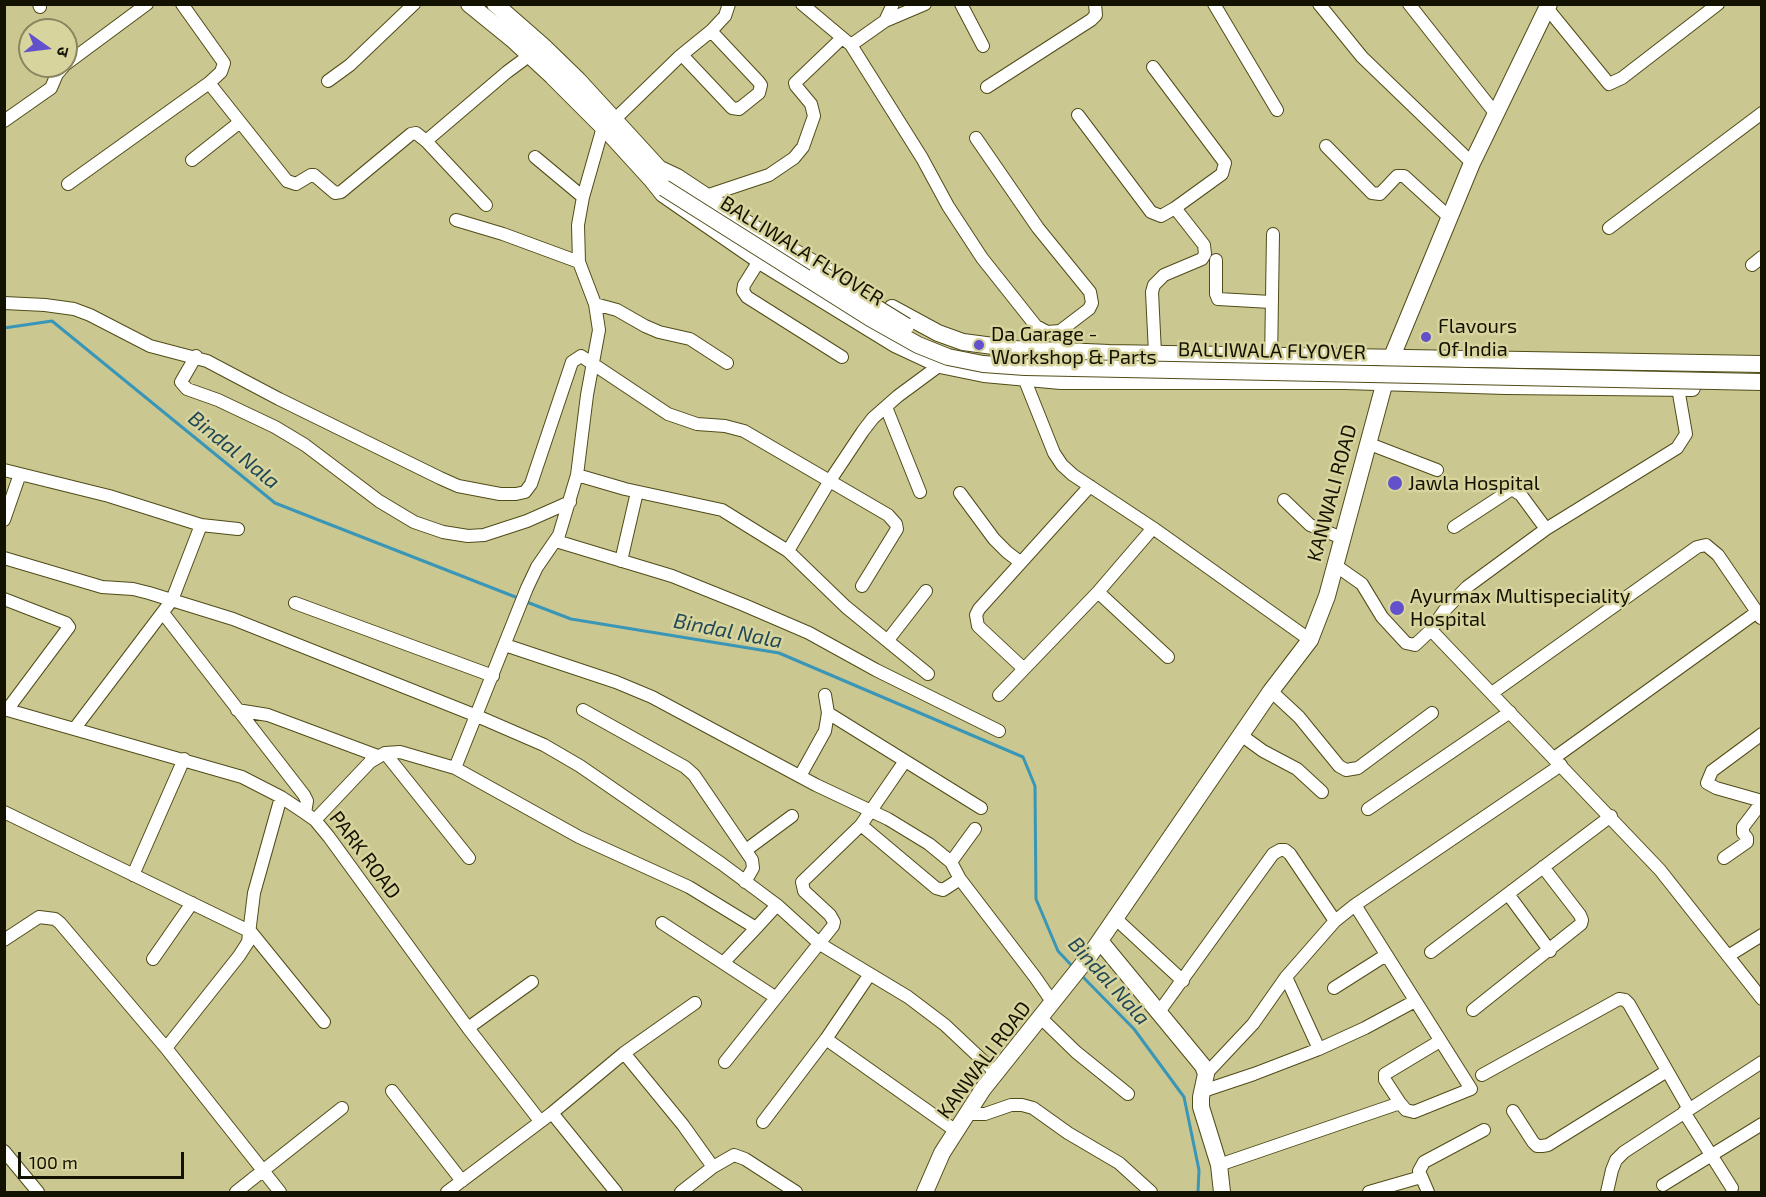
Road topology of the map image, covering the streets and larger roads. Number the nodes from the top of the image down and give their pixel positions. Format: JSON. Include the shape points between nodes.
{"nodes":[{"id":1,"x":147,"y":4,"type":"edge"},
{"id":2,"x":182,"y":4,"type":"edge"},
{"id":3,"x":414,"y":4,"type":"edge"},
{"id":4,"x":469,"y":4,"type":"edge"},
{"id":5,"x":495,"y":4,"type":"edge"},
{"id":6,"x":729,"y":4,"type":"edge"},
{"id":7,"x":802,"y":4,"type":"edge"},
{"id":8,"x":893,"y":4,"type":"edge"},
{"id":9,"x":925,"y":4,"type":"edge"},
{"id":10,"x":961,"y":4,"type":"edge"},
{"id":11,"x":1095,"y":4,"type":"edge"},
{"id":12,"x":1214,"y":4,"type":"edge"},
{"id":13,"x":1319,"y":4,"type":"edge"},
{"id":14,"x":1409,"y":4,"type":"edge"},
{"id":15,"x":1718,"y":4,"type":"edge"},
{"id":16,"x":1548,"y":6,"type":"edge"},
{"id":17,"x":885,"y":21,"type":"junction"},
{"id":18,"x":711,"y":31,"type":"junction"},
{"id":19,"x":847,"y":41,"type":"junction"},
{"id":20,"x":983,"y":46,"type":"dead end"},
{"id":21,"x":78,"y":55,"type":"edge"},
{"id":22,"x":530,"y":55,"type":"junction"},
{"id":23,"x":682,"y":56,"type":"junction"},
{"id":24,"x":1153,"y":67,"type":"dead end"},
{"id":25,"x":55,"y":78,"type":"edge"},
{"id":26,"x":328,"y":81,"type":"dead end"},
{"id":27,"x":209,"y":83,"type":"junction"},
{"id":28,"x":987,"y":87,"type":"dead end"},
{"id":29,"x":1277,"y":110,"type":"dead end"},
{"id":30,"x":1495,"y":113,"type":"junction"},
{"id":31,"x":1761,"y":113,"type":"edge"},
{"id":32,"x":1078,"y":114,"type":"dead end"},
{"id":33,"x":4,"y":121,"type":"edge"},
{"id":34,"x":240,"y":122,"type":"junction"},
{"id":35,"x":608,"y":123,"type":"junction"},
{"id":36,"x":976,"y":138,"type":"dead end"},
{"id":37,"x":426,"y":141,"type":"junction"},
{"id":38,"x":1326,"y":146,"type":"dead end"},
{"id":39,"x":535,"y":157,"type":"dead end"},
{"id":40,"x":192,"y":160,"type":"dead end"},
{"id":41,"x":1472,"y":163,"type":"junction"},
{"id":42,"x":661,"y":179,"type":"junction"},
{"id":43,"x":68,"y":184,"type":"dead end"},
{"id":44,"x":706,"y":196,"type":"junction"},
{"id":45,"x":583,"y":197,"type":"junction"},
{"id":46,"x":486,"y":205,"type":"dead end"},
{"id":47,"x":1175,"y":208,"type":"junction"},
{"id":48,"x":1449,"y":217,"type":"junction"},
{"id":49,"x":456,"y":220,"type":"dead end"},
{"id":50,"x":1609,"y":228,"type":"dead end"},
{"id":51,"x":1273,"y":234,"type":"dead end"},
{"id":52,"x":1216,"y":260,"type":"dead end"},
{"id":53,"x":759,"y":261,"type":"junction"},
{"id":54,"x":579,"y":262,"type":"junction"},
{"id":55,"x":1271,"y":302,"type":"junction"},
{"id":56,"x":4,"y":303,"type":"edge"},
{"id":57,"x":595,"y":304,"type":"junction"},
{"id":58,"x":1155,"y":353,"type":"junction"},
{"id":59,"x":1230,"y":354,"type":"junction"},
{"id":60,"x":1270,"y":355,"type":"junction"},
{"id":61,"x":196,"y":356,"type":"junction"},
{"id":62,"x":842,"y":357,"type":"dead end"},
{"id":63,"x":1391,"y":359,"type":"junction"},
{"id":64,"x":1458,"y":359,"type":"junction"},
{"id":65,"x":1510,"y":360,"type":"junction"},
{"id":66,"x":592,"y":362,"type":"junction"},
{"id":67,"x":727,"y":363,"type":"dead end"},
{"id":68,"x":1761,"y":364,"type":"edge"},
{"id":69,"x":940,"y":365,"type":"junction"},
{"id":70,"x":1761,"y":374,"type":"edge"},
{"id":71,"x":1024,"y":378,"type":"junction"},
{"id":72,"x":1228,"y":381,"type":"junction"},
{"id":73,"x":1272,"y":381,"type":"junction"},
{"id":74,"x":1761,"y":382,"type":"edge"},
{"id":75,"x":1383,"y":383,"type":"junction"},
{"id":76,"x":1458,"y":385,"type":"junction"},
{"id":77,"x":1510,"y":386,"type":"junction"},
{"id":78,"x":1678,"y":388,"type":"junction"},
{"id":79,"x":1761,"y":389,"type":"edge"},
{"id":80,"x":886,"y":406,"type":"junction"},
{"id":81,"x":1367,"y":442,"type":"junction"},
{"id":82,"x":4,"y":470,"type":"edge"},
{"id":83,"x":1437,"y":470,"type":"dead end"},
{"id":84,"x":20,"y":474,"type":"junction"},
{"id":85,"x":577,"y":475,"type":"junction"},
{"id":86,"x":829,"y":482,"type":"junction"},
{"id":87,"x":1090,"y":486,"type":"junction"},
{"id":88,"x":637,"y":492,"type":"junction"},
{"id":89,"x":920,"y":492,"type":"dead end"},
{"id":90,"x":960,"y":493,"type":"dead end"},
{"id":91,"x":1284,"y":500,"type":"dead end"},
{"id":92,"x":570,"y":502,"type":"junction"},
{"id":93,"x":4,"y":520,"type":"edge"},
{"id":94,"x":201,"y":525,"type":"junction"},
{"id":95,"x":1454,"y":527,"type":"dead end"},
{"id":96,"x":1153,"y":528,"type":"junction"},
{"id":97,"x":238,"y":529,"type":"dead end"},
{"id":98,"x":1546,"y":529,"type":"junction"},
{"id":99,"x":1342,"y":538,"type":"junction"},
{"id":100,"x":556,"y":541,"type":"junction"},
{"id":101,"x":788,"y":551,"type":"junction"},
{"id":102,"x":4,"y":558,"type":"edge"},
{"id":103,"x":621,"y":561,"type":"junction"},
{"id":104,"x":1020,"y":562,"type":"junction"},
{"id":105,"x":1335,"y":565,"type":"junction"},
{"id":106,"x":862,"y":586,"type":"dead end"},
{"id":107,"x":926,"y":591,"type":"dead end"},
{"id":108,"x":1098,"y":592,"type":"junction"},
{"id":109,"x":4,"y":599,"type":"edge"},
{"id":110,"x":172,"y":600,"type":"junction"},
{"id":111,"x":295,"y":603,"type":"dead end"},
{"id":112,"x":163,"y":613,"type":"junction"},
{"id":113,"x":1759,"y":616,"type":"edge"},
{"id":114,"x":1431,"y":630,"type":"junction"},
{"id":115,"x":888,"y":640,"type":"junction"},
{"id":116,"x":1310,"y":640,"type":"junction"},
{"id":117,"x":505,"y":645,"type":"junction"},
{"id":118,"x":1168,"y":657,"type":"dead end"},
{"id":119,"x":1024,"y":669,"type":"junction"},
{"id":120,"x":928,"y":674,"type":"dead end"},
{"id":121,"x":493,"y":676,"type":"junction"},
{"id":122,"x":1271,"y":691,"type":"junction"},
{"id":123,"x":1492,"y":693,"type":"junction"},
{"id":124,"x":825,"y":695,"type":"dead end"},
{"id":125,"x":999,"y":695,"type":"dead end"},
{"id":126,"x":6,"y":709,"type":"edge"},
{"id":127,"x":237,"y":710,"type":"junction"},
{"id":128,"x":583,"y":710,"type":"dead end"},
{"id":129,"x":1510,"y":712,"type":"junction"},
{"id":130,"x":828,"y":713,"type":"junction"},
{"id":131,"x":1432,"y":713,"type":"dead end"},
{"id":132,"x":477,"y":716,"type":"junction"},
{"id":133,"x":75,"y":728,"type":"junction"},
{"id":134,"x":999,"y":730,"type":"dead end"},
{"id":135,"x":1761,"y":734,"type":"edge"},
{"id":136,"x":1241,"y":735,"type":"junction"},
{"id":137,"x":382,"y":754,"type":"junction"},
{"id":138,"x":184,"y":759,"type":"junction"},
{"id":139,"x":905,"y":761,"type":"junction"},
{"id":140,"x":1557,"y":762,"type":"junction"},
{"id":141,"x":454,"y":768,"type":"junction"},
{"id":142,"x":800,"y":776,"type":"junction"},
{"id":143,"x":1322,"y":792,"type":"dead end"},
{"id":144,"x":281,"y":796,"type":"junction"},
{"id":145,"x":1761,"y":802,"type":"edge"},
{"id":146,"x":981,"y":808,"type":"dead end"},
{"id":147,"x":1368,"y":809,"type":"dead end"},
{"id":148,"x":872,"y":811,"type":"junction"},
{"id":149,"x":4,"y":812,"type":"edge"},
{"id":150,"x":792,"y":816,"type":"dead end"},
{"id":151,"x":1611,"y":816,"type":"junction"},
{"id":152,"x":310,"y":817,"type":"junction"},
{"id":153,"x":861,"y":825,"type":"junction"},
{"id":154,"x":975,"y":829,"type":"dead end"},
{"id":155,"x":746,"y":850,"type":"junction"},
{"id":156,"x":470,"y":858,"type":"dead end"},
{"id":157,"x":1724,"y":858,"type":"dead end"},
{"id":158,"x":951,"y":862,"type":"junction"},
{"id":159,"x":1543,"y":867,"type":"junction"},
{"id":160,"x":133,"y":875,"type":"junction"},
{"id":161,"x":960,"y":879,"type":"junction"},
{"id":162,"x":745,"y":882,"type":"junction"},
{"id":163,"x":1508,"y":894,"type":"junction"},
{"id":164,"x":192,"y":903,"type":"junction"},
{"id":165,"x":777,"y":905,"type":"junction"},
{"id":166,"x":1355,"y":905,"type":"junction"},
{"id":167,"x":1115,"y":918,"type":"junction"},
{"id":168,"x":1335,"y":921,"type":"junction"},
{"id":169,"x":662,"y":923,"type":"dead end"},
{"id":170,"x":756,"y":928,"type":"junction"},
{"id":171,"x":250,"y":932,"type":"junction"},
{"id":172,"x":1761,"y":935,"type":"edge"},
{"id":173,"x":4,"y":940,"type":"edge"},
{"id":174,"x":1100,"y":941,"type":"junction"},
{"id":175,"x":820,"y":944,"type":"junction"},
{"id":176,"x":1431,"y":951,"type":"dead end"},
{"id":177,"x":1550,"y":951,"type":"junction"},
{"id":178,"x":1386,"y":955,"type":"junction"},
{"id":179,"x":1728,"y":956,"type":"junction"},
{"id":180,"x":153,"y":959,"type":"dead end"},
{"id":181,"x":724,"y":962,"type":"junction"},
{"id":182,"x":870,"y":974,"type":"junction"},
{"id":183,"x":1286,"y":977,"type":"junction"},
{"id":184,"x":1183,"y":981,"type":"junction"},
{"id":185,"x":532,"y":982,"type":"dead end"},
{"id":186,"x":1334,"y":988,"type":"dead end"},
{"id":187,"x":776,"y":997,"type":"junction"},
{"id":188,"x":1761,"y":999,"type":"edge"},
{"id":189,"x":1415,"y":1001,"type":"junction"},
{"id":190,"x":695,"y":1003,"type":"dead end"},
{"id":191,"x":1053,"y":1003,"type":"junction"},
{"id":192,"x":1473,"y":1010,"type":"dead end"},
{"id":193,"x":1159,"y":1012,"type":"junction"},
{"id":194,"x":1041,"y":1018,"type":"junction"},
{"id":195,"x":324,"y":1022,"type":"dead end"},
{"id":196,"x":468,"y":1028,"type":"junction"},
{"id":197,"x":826,"y":1039,"type":"junction"},
{"id":198,"x":1440,"y":1041,"type":"junction"},
{"id":199,"x":166,"y":1048,"type":"junction"},
{"id":200,"x":1319,"y":1049,"type":"junction"},
{"id":201,"x":624,"y":1053,"type":"junction"},
{"id":202,"x":724,"y":1062,"type":"dead end"},
{"id":203,"x":1761,"y":1062,"type":"edge"},
{"id":204,"x":1667,"y":1071,"type":"junction"},
{"id":205,"x":996,"y":1073,"type":"junction"},
{"id":206,"x":1206,"y":1074,"type":"junction"},
{"id":207,"x":1482,"y":1075,"type":"dead end"},
{"id":208,"x":392,"y":1091,"type":"dead end"},
{"id":209,"x":1203,"y":1091,"type":"junction"},
{"id":210,"x":1128,"y":1094,"type":"dead end"},
{"id":211,"x":1400,"y":1103,"type":"junction"},
{"id":212,"x":342,"y":1108,"type":"dead end"},
{"id":213,"x":1514,"y":1111,"type":"dead end"},
{"id":214,"x":1687,"y":1111,"type":"junction"},
{"id":215,"x":552,"y":1113,"type":"junction"},
{"id":216,"x":967,"y":1114,"type":"junction"},
{"id":217,"x":540,"y":1121,"type":"junction"},
{"id":218,"x":763,"y":1122,"type":"dead end"},
{"id":219,"x":1761,"y":1124,"type":"edge"},
{"id":220,"x":1484,"y":1130,"type":"dead end"},
{"id":221,"x":956,"y":1131,"type":"junction"},
{"id":222,"x":4,"y":1151,"type":"edge"},
{"id":223,"x":1711,"y":1155,"type":"junction"},
{"id":224,"x":1219,"y":1165,"type":"junction"},
{"id":225,"x":713,"y":1167,"type":"junction"},
{"id":226,"x":263,"y":1171,"type":"junction"},
{"id":227,"x":1421,"y":1177,"type":"junction"},
{"id":228,"x":462,"y":1181,"type":"junction"},
{"id":229,"x":1663,"y":1185,"type":"dead end"},
{"id":230,"x":1732,"y":1188,"type":"dead end"},
{"id":231,"x":38,"y":1192,"type":"edge"},
{"id":232,"x":236,"y":1192,"type":"edge"},
{"id":233,"x":280,"y":1192,"type":"edge"},
{"id":234,"x":447,"y":1192,"type":"edge"},
{"id":235,"x":616,"y":1192,"type":"edge"},
{"id":236,"x":681,"y":1192,"type":"edge"},
{"id":237,"x":796,"y":1192,"type":"edge"},
{"id":238,"x":925,"y":1192,"type":"edge"},
{"id":239,"x":1151,"y":1192,"type":"edge"},
{"id":240,"x":1222,"y":1192,"type":"edge"},
{"id":241,"x":1369,"y":1192,"type":"edge"},
{"id":242,"x":1428,"y":1192,"type":"edge"},
{"id":243,"x":1607,"y":1192,"type":"edge"}],
"edges":[{"from":1,"to":21,"type":"street"},
{"from":2,"to":27,"type":"street","via":[[224,63]]},
{"from":3,"to":26,"type":"street"},
{"from":4,"to":22,"type":"street"},
{"from":5,"to":35,"type":"street","via":[[578,80]]},
{"from":6,"to":18,"type":"street","via":[[725,16]]},
{"from":7,"to":19,"type":"street"},
{"from":8,"to":17,"type":"street"},
{"from":9,"to":17,"type":"street"},
{"from":10,"to":20,"type":"street"},
{"from":11,"to":28,"type":"street","via":[[1096,15],[1091,20]]},
{"from":12,"to":29,"type":"street"},
{"from":13,"to":41,"type":"street","via":[[1362,57]]},
{"from":14,"to":30,"type":"street"},
{"from":15,"to":16,"type":"street","via":[[1609,84]]},
{"from":16,"to":30,"type":"street","name":"KANWALI ROAD"},
{"from":17,"to":19,"type":"street"},
{"from":18,"to":23,"type":"street"},
{"from":18,"to":23,"type":"street","via":[[758,81],[759,93],[739,109],[732,108]]},
{"from":19,"to":36,"type":"street","via":[[982,258],[1036,326],[1047,332],[1060,331],[1089,309],[1090,292],[1038,228]]},
{"from":19,"to":44,"type":"street","via":[[795,83],[811,104],[814,116],[804,147],[794,158],[770,175]]},
{"from":22,"to":35,"type":"street"},
{"from":22,"to":37,"type":"street"},
{"from":23,"to":35,"type":"street"},
{"from":24,"to":47,"type":"street","via":[[1225,163],[1222,174]]},
{"from":25,"to":33,"type":"street","via":[[51,88]]},
{"from":27,"to":34,"type":"street"},
{"from":27,"to":43,"type":"street"},
{"from":30,"to":41,"type":"street","name":"KANWALI ROAD"},
{"from":31,"to":50,"type":"street"},
{"from":32,"to":47,"type":"street","via":[[1150,212],[1161,216]]},
{"from":34,"to":37,"type":"street","via":[[286,181],[296,184],[314,175],[335,193],[411,134],[416,133]]},
{"from":34,"to":40,"type":"street"},
{"from":35,"to":42,"type":"street"},
{"from":35,"to":45,"type":"street"},
{"from":37,"to":46,"type":"street"},
{"from":38,"to":48,"type":"street","via":[[1372,193],[1380,194],[1397,176],[1404,176]]},
{"from":39,"to":45,"type":"street"},
{"from":41,"to":48,"type":"street","name":"KANWALI ROAD"},
{"from":42,"to":44,"type":"street","via":[[677,177]]},
{"from":42,"to":53,"type":"street","via":[[663,194]]},
{"from":42,"to":70,"type":"street","name":"BALLIWALA FLYOVER","bridge":true,"via":[[912,330],[957,349],[1088,361]]},
{"from":42,"to":74,"type":"street","name":"BALLIWALA FLYOVER","bridge":true,"via":[[870,318],[948,357],[1036,367]]},
{"from":44,"to":58,"type":"street","via":[[763,234],[913,321],[963,342],[1016,349]]},
{"from":45,"to":54,"type":"street","via":[[578,225]]},
{"from":47,"to":58,"type":"street","via":[[1204,245],[1206,254],[1164,275],[1154,285]]},
{"from":48,"to":63,"type":"street","name":"KANWALI ROAD"},
{"from":49,"to":54,"type":"street"},
{"from":51,"to":55,"type":"street"},
{"from":52,"to":55,"type":"street","via":[[1218,299]]},
{"from":53,"to":62,"type":"street","via":[[744,285],[747,297]]},
{"from":53,"to":69,"type":"street","via":[[895,344]]},
{"from":54,"to":57,"type":"street"},
{"from":55,"to":60,"type":"street"},
{"from":56,"to":61,"type":"street","via":[[74,309],[150,346]]},
{"from":57,"to":66,"type":"street","via":[[599,330]]},
{"from":57,"to":67,"type":"street","via":[[617,310],[659,332],[682,335]]},
{"from":58,"to":59,"type":"street"},
{"from":59,"to":60,"type":"street"},
{"from":59,"to":72,"type":"street","via":[[1233,367]]},
{"from":60,"to":63,"type":"street"},
{"from":60,"to":73,"type":"street"},
{"from":61,"to":66,"type":"street","via":[[440,478],[458,486],[500,494],[525,492],[531,484],[572,362],[581,356]]},
{"from":61,"to":92,"type":"street","via":[[182,386],[275,427],[414,522],[443,532],[484,535]]},
{"from":63,"to":64,"type":"street"},
{"from":63,"to":75,"type":"street","name":"KANWALI ROAD"},
{"from":64,"to":65,"type":"street"},
{"from":64,"to":76,"type":"street"},
{"from":65,"to":68,"type":"street"},
{"from":65,"to":77,"type":"street"},
{"from":66,"to":85,"type":"street"},
{"from":66,"to":86,"type":"street","via":[[668,414],[697,424],[744,431]]},
{"from":69,"to":71,"type":"street"},
{"from":69,"to":80,"type":"street"},
{"from":71,"to":72,"type":"street"},
{"from":71,"to":87,"type":"street","via":[[1054,453],[1062,465]]},
{"from":72,"to":73,"type":"street"},
{"from":73,"to":75,"type":"street"},
{"from":75,"to":76,"type":"street"},
{"from":75,"to":81,"type":"street","name":"KANWALI ROAD"},
{"from":76,"to":77,"type":"street"},
{"from":77,"to":78,"type":"street"},
{"from":78,"to":79,"type":"street"},
{"from":78,"to":98,"type":"street","via":[[1686,435],[1677,448]]},
{"from":80,"to":86,"type":"street","via":[[862,431]]},
{"from":80,"to":89,"type":"street"},
{"from":81,"to":83,"type":"street"},
{"from":81,"to":99,"type":"street","name":"KANWALI ROAD"},
{"from":82,"to":84,"type":"street"},
{"from":84,"to":93,"type":"street"},
{"from":84,"to":94,"type":"street"},
{"from":85,"to":88,"type":"street"},
{"from":85,"to":92,"type":"street"},
{"from":86,"to":101,"type":"street"},
{"from":86,"to":106,"type":"street","via":[[868,501],[896,524],[894,534]]},
{"from":87,"to":96,"type":"street"},
{"from":87,"to":104,"type":"street"},
{"from":88,"to":101,"type":"street","via":[[722,510]]},
{"from":88,"to":103,"type":"street"},
{"from":90,"to":104,"type":"street","via":[[994,539]]},
{"from":91,"to":99,"type":"street","via":[[1310,525]]},
{"from":92,"to":100,"type":"street"},
{"from":94,"to":97,"type":"street"},
{"from":94,"to":110,"type":"street"},
{"from":95,"to":98,"type":"street","via":[[1512,489]]},
{"from":96,"to":108,"type":"street"},
{"from":96,"to":116,"type":"street"},
{"from":98,"to":114,"type":"street","via":[[1467,587]]},
{"from":99,"to":105,"type":"street","name":"KANWALI ROAD"},
{"from":100,"to":103,"type":"street"},
{"from":100,"to":117,"type":"street","via":[[537,567]]},
{"from":101,"to":115,"type":"street","via":[[846,607]]},
{"from":102,"to":110,"type":"street","via":[[102,587]]},
{"from":103,"to":134,"type":"street","via":[[672,576],[809,633]]},
{"from":104,"to":119,"type":"street","via":[[979,609],[976,620]]},
{"from":105,"to":114,"type":"street","via":[[1362,584],[1382,617],[1406,643],[1415,645]]},
{"from":105,"to":116,"type":"street","name":"KANWALI ROAD"},
{"from":107,"to":115,"type":"street"},
{"from":108,"to":118,"type":"street"},
{"from":108,"to":119,"type":"street"},
{"from":109,"to":126,"type":"street","via":[[69,627]]},
{"from":110,"to":112,"type":"street"},
{"from":110,"to":132,"type":"street","via":[[277,635]]},
{"from":111,"to":121,"type":"street"},
{"from":112,"to":127,"type":"street"},
{"from":112,"to":133,"type":"street"},
{"from":113,"to":123,"type":"street","via":[[1718,555],[1706,546],[1697,547]]},
{"from":113,"to":140,"type":"street"},
{"from":114,"to":123,"type":"street"},
{"from":115,"to":120,"type":"street"},
{"from":116,"to":122,"type":"street","name":"KANWALI ROAD"},
{"from":117,"to":121,"type":"street"},
{"from":117,"to":142,"type":"street","via":[[652,697]]},
{"from":119,"to":125,"type":"street"},
{"from":121,"to":132,"type":"street"},
{"from":122,"to":131,"type":"street","via":[[1346,770],[1359,768]]},
{"from":122,"to":136,"type":"street","name":"KANWALI ROAD"},
{"from":123,"to":129,"type":"street"},
{"from":124,"to":130,"type":"street"},
{"from":126,"to":133,"type":"street","name":"PARK ROAD"},
{"from":127,"to":137,"type":"street","via":[[268,715]]},
{"from":127,"to":152,"type":"street","via":[[304,795]]},
{"from":128,"to":155,"type":"street","via":[[685,767]]},
{"from":129,"to":140,"type":"street"},
{"from":129,"to":147,"type":"street"},
{"from":130,"to":139,"type":"street"},
{"from":130,"to":142,"type":"street","via":[[825,731]]},
{"from":132,"to":141,"type":"street"},
{"from":132,"to":162,"type":"street","via":[[565,756]]},
{"from":133,"to":138,"type":"street","name":"PARK ROAD"},
{"from":135,"to":145,"type":"street","via":[[1712,771],[1707,783]]},
{"from":136,"to":143,"type":"street","via":[[1304,774]]},
{"from":136,"to":167,"type":"street","name":"KANWALI ROAD"},
{"from":137,"to":141,"type":"street","via":[[400,752]]},
{"from":137,"to":152,"type":"street"},
{"from":137,"to":156,"type":"street"},
{"from":138,"to":144,"type":"street","name":"PARK ROAD","via":[[242,777]]},
{"from":138,"to":160,"type":"street"},
{"from":139,"to":146,"type":"street"},
{"from":139,"to":148,"type":"street"},
{"from":140,"to":151,"type":"street"},
{"from":140,"to":166,"type":"street"},
{"from":141,"to":170,"type":"street","via":[[579,837],[689,887]]},
{"from":142,"to":148,"type":"street"},
{"from":144,"to":152,"type":"street","name":"PARK ROAD"},
{"from":144,"to":171,"type":"street","via":[[254,893]]},
{"from":145,"to":157,"type":"street","via":[[1743,827],[1747,842]]},
{"from":148,"to":153,"type":"street"},
{"from":148,"to":158,"type":"street"},
{"from":149,"to":160,"type":"street"},
{"from":150,"to":155,"type":"street"},
{"from":151,"to":159,"type":"street"},
{"from":151,"to":179,"type":"street"},
{"from":152,"to":196,"type":"street","name":"PARK ROAD"},
{"from":153,"to":161,"type":"street","via":[[936,888],[943,890]]},
{"from":153,"to":175,"type":"street","via":[[802,882],[804,891],[834,922]]},
{"from":154,"to":158,"type":"street"},
{"from":155,"to":162,"type":"street","via":[[754,864]]},
{"from":158,"to":161,"type":"street"},
{"from":159,"to":163,"type":"street"},
{"from":159,"to":177,"type":"street","via":[[1582,920]]},
{"from":160,"to":164,"type":"street"},
{"from":161,"to":191,"type":"street"},
{"from":162,"to":165,"type":"street"},
{"from":163,"to":176,"type":"street"},
{"from":163,"to":177,"type":"street"},
{"from":164,"to":171,"type":"street"},
{"from":164,"to":180,"type":"street"},
{"from":165,"to":170,"type":"street"},
{"from":165,"to":175,"type":"street"},
{"from":166,"to":168,"type":"street"},
{"from":166,"to":178,"type":"street"},
{"from":167,"to":174,"type":"street","name":"KANWALI ROAD"},
{"from":167,"to":184,"type":"street"},
{"from":168,"to":183,"type":"street"},
{"from":168,"to":184,"type":"street","via":[[1290,854],[1280,850],[1273,854]]},
{"from":169,"to":181,"type":"street"},
{"from":170,"to":181,"type":"street"},
{"from":171,"to":195,"type":"street"},
{"from":171,"to":199,"type":"street","via":[[239,956]]},
{"from":172,"to":179,"type":"street"},
{"from":173,"to":199,"type":"street","via":[[39,917],[55,919]]},
{"from":174,"to":191,"type":"street","name":"KANWALI ROAD"},
{"from":174,"to":193,"type":"street"},
{"from":175,"to":182,"type":"street"},
{"from":175,"to":187,"type":"street"},
{"from":177,"to":192,"type":"street"},
{"from":178,"to":186,"type":"street"},
{"from":178,"to":189,"type":"street"},
{"from":179,"to":188,"type":"street"},
{"from":181,"to":187,"type":"street"},
{"from":182,"to":197,"type":"street"},
{"from":182,"to":205,"type":"street","via":[[945,1025]]},
{"from":183,"to":200,"type":"street"},
{"from":183,"to":206,"type":"street","via":[[1253,1024]]},
{"from":184,"to":193,"type":"street"},
{"from":185,"to":196,"type":"street"},
{"from":187,"to":202,"type":"street"},
{"from":189,"to":198,"type":"street"},
{"from":189,"to":200,"type":"street"},
{"from":190,"to":201,"type":"street"},
{"from":191,"to":194,"type":"street","name":"KANWALI ROAD"},
{"from":193,"to":206,"type":"street"},
{"from":194,"to":205,"type":"street","name":"KANWALI ROAD"},
{"from":194,"to":210,"type":"street"},
{"from":196,"to":217,"type":"street","name":"PARK ROAD"},
{"from":197,"to":218,"type":"street"},
{"from":197,"to":221,"type":"street"},
{"from":198,"to":211,"type":"street","via":[[1385,1074]]},
{"from":198,"to":211,"type":"street","via":[[1471,1089],[1414,1112]]},
{"from":199,"to":226,"type":"street"},
{"from":200,"to":209,"type":"street"},
{"from":201,"to":215,"type":"street"},
{"from":201,"to":225,"type":"street"},
{"from":203,"to":214,"type":"street"},
{"from":204,"to":207,"type":"street","via":[[1629,1004],[1619,999]]},
{"from":204,"to":213,"type":"street","via":[[1548,1145],[1537,1146],[1533,1142]]},
{"from":204,"to":214,"type":"street"},
{"from":205,"to":216,"type":"street","name":"KANWALI ROAD"},
{"from":206,"to":209,"type":"street"},
{"from":208,"to":228,"type":"street"},
{"from":209,"to":224,"type":"street","via":[[1201,1107]]},
{"from":211,"to":224,"type":"street"},
{"from":212,"to":226,"type":"street"},
{"from":214,"to":223,"type":"street"},
{"from":214,"to":243,"type":"street","via":[[1616,1160]]},
{"from":215,"to":217,"type":"street"},
{"from":215,"to":235,"type":"street"},
{"from":216,"to":221,"type":"street","name":"KANWALI ROAD"},
{"from":216,"to":239,"type":"street","via":[[985,1114],[1011,1105],[1033,1108],[1119,1163]]},
{"from":217,"to":228,"type":"street"},
{"from":219,"to":223,"type":"street"},
{"from":220,"to":227,"type":"street","via":[[1424,1162],[1419,1171]]},
{"from":221,"to":238,"type":"street","name":"KANWALI ROAD"},
{"from":222,"to":231,"type":"street"},
{"from":223,"to":229,"type":"street"},
{"from":223,"to":230,"type":"street"},
{"from":224,"to":240,"type":"street"},
{"from":225,"to":236,"type":"street"},
{"from":225,"to":237,"type":"street","via":[[739,1155]]},
{"from":226,"to":232,"type":"street"},
{"from":226,"to":233,"type":"street"},
{"from":227,"to":241,"type":"street"},
{"from":227,"to":242,"type":"street"},
{"from":228,"to":234,"type":"street"}]}
